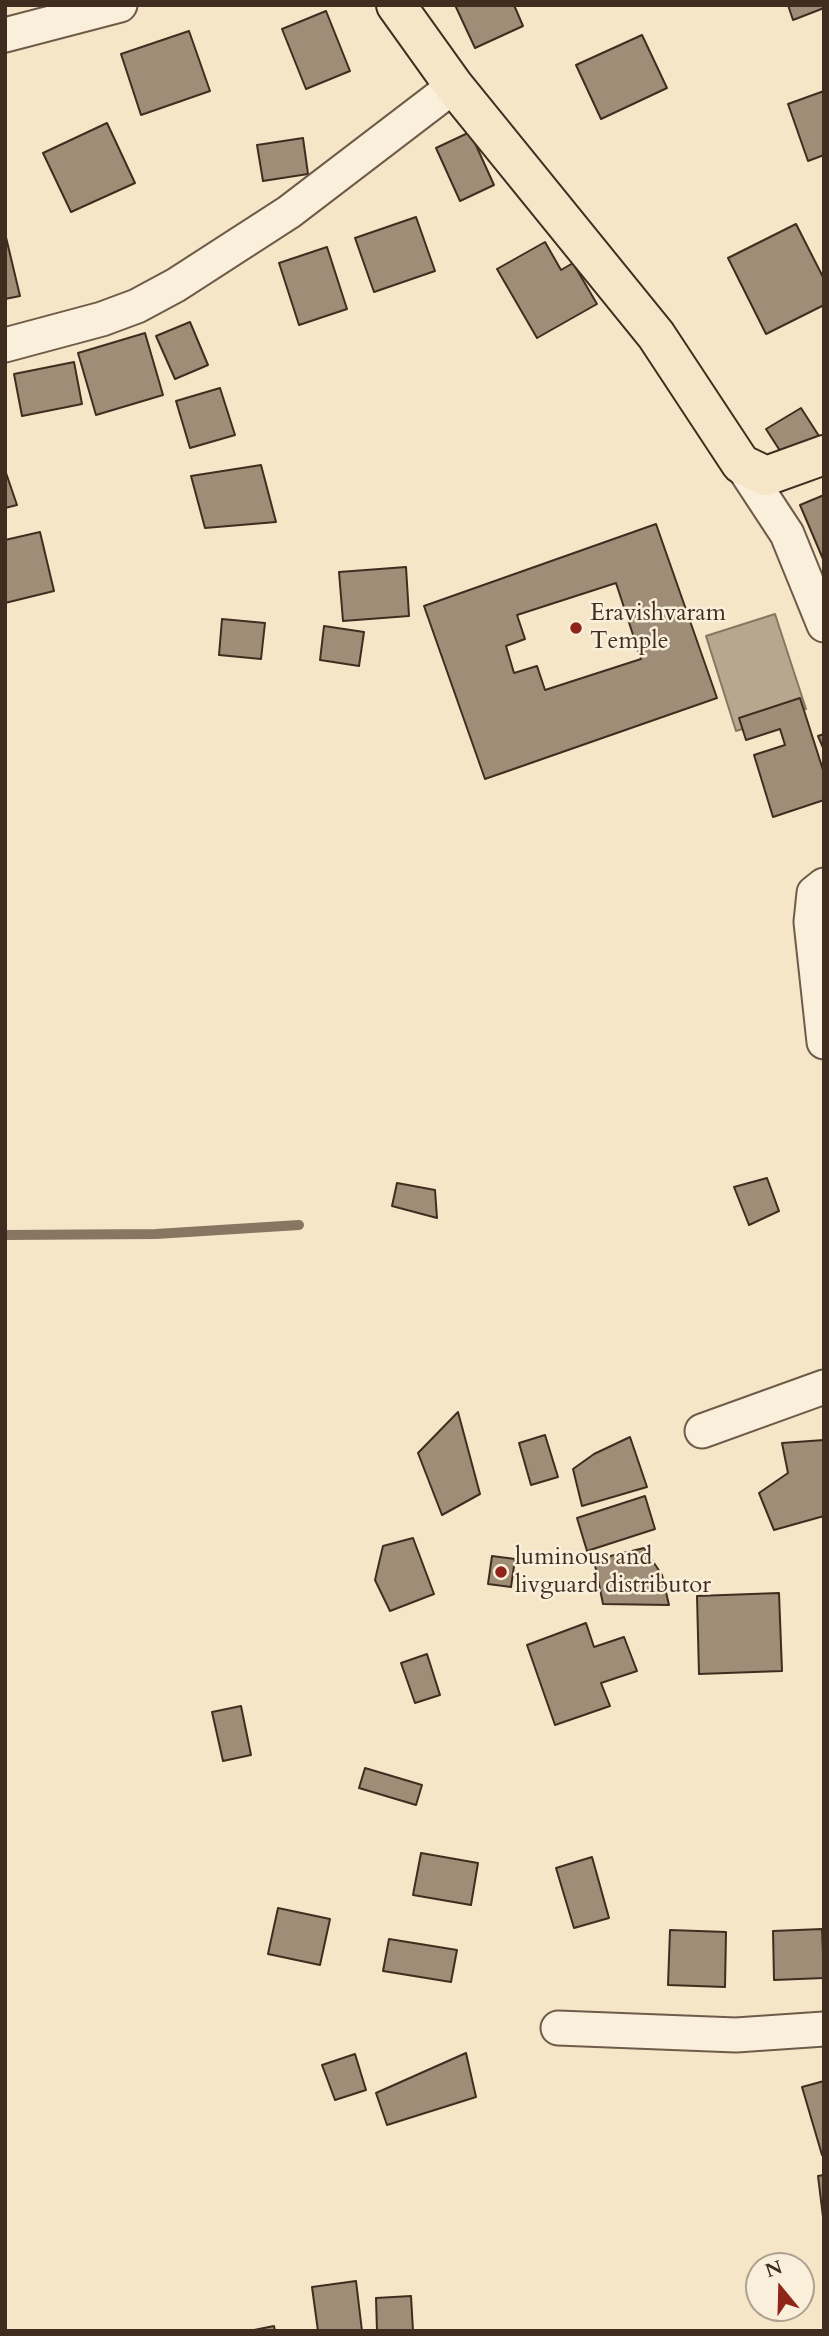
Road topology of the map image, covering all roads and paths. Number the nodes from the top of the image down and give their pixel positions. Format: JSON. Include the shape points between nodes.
{"nodes":[{"id":1,"x":120,"y":5,"type":"edge"},
{"id":2,"x":396,"y":5,"type":"edge"},
{"id":3,"x":5,"y":35,"type":"edge"},
{"id":4,"x":454,"y":86,"type":"junction"},
{"id":5,"x":5,"y":345,"type":"edge"},
{"id":6,"x":824,"y":455,"type":"edge"},
{"id":7,"x":741,"y":464,"type":"junction"},
{"id":8,"x":824,"y":625,"type":"edge"},
{"id":9,"x":824,"y":886,"type":"edge"},
{"id":10,"x":824,"y":1042,"type":"edge"},
{"id":11,"x":824,"y":1387,"type":"edge"},
{"id":12,"x":702,"y":1431,"type":"dead end"},
{"id":13,"x":558,"y":2028,"type":"dead end"},
{"id":14,"x":824,"y":2029,"type":"edge"}],
"edges":[{"from":1,"to":3,"type":"street"},
{"from":2,"to":4,"type":"main road"},
{"from":4,"to":5,"type":"street","via":[[289,212],[176,285],[102,319]]},
{"from":4,"to":7,"type":"main road","via":[[656,335]]},
{"from":6,"to":7,"type":"main road","via":[[766,476]]},
{"from":7,"to":8,"type":"street","via":[[787,534]]},
{"from":9,"to":10,"type":"street","via":[[814,893],[811,922]]},
{"from":11,"to":12,"type":"street"},
{"from":13,"to":14,"type":"street","via":[[736,2035]]}]}
